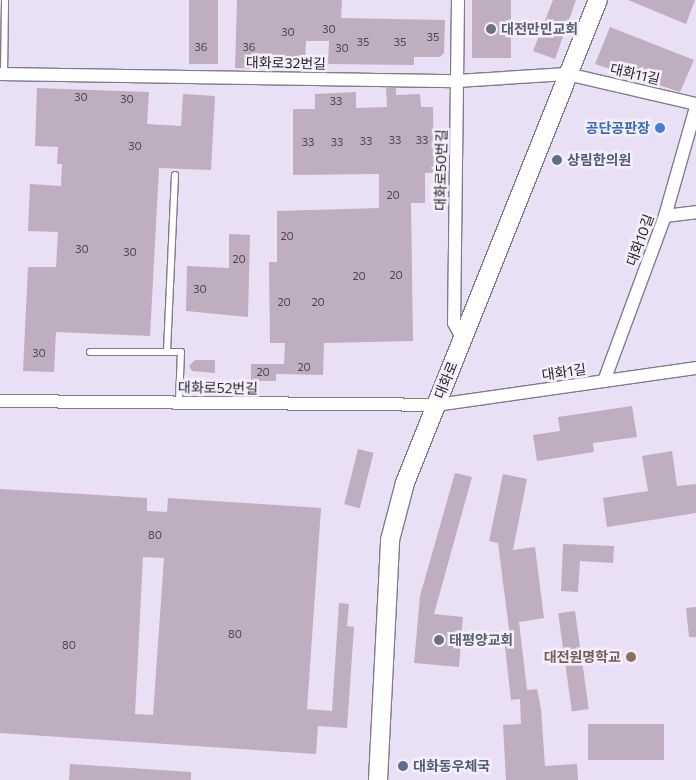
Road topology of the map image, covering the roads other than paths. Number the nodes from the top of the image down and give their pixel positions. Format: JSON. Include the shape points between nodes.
{"nodes":[{"id":1,"x":5,"y":0,"type":"edge"},
{"id":2,"x":458,"y":0,"type":"edge"},
{"id":3,"x":598,"y":0,"type":"edge"},
{"id":4,"x":2,"y":74,"type":"edge"},
{"id":5,"x":568,"y":74,"type":"junction"},
{"id":6,"x":457,"y":81,"type":"junction"},
{"id":7,"x":696,"y":106,"type":"edge"},
{"id":8,"x":175,"y":175,"type":"dead end"},
{"id":9,"x":696,"y":212,"type":"edge"},
{"id":10,"x":665,"y":216,"type":"junction"},
{"id":11,"x":462,"y":339,"type":"junction"},
{"id":12,"x":90,"y":352,"type":"dead end"},
{"id":13,"x":167,"y":352,"type":"junction"},
{"id":14,"x":696,"y":368,"type":"edge"},
{"id":15,"x":604,"y":381,"type":"junction"},
{"id":16,"x":0,"y":401,"type":"edge"},
{"id":17,"x":179,"y":402,"type":"junction"},
{"id":18,"x":436,"y":405,"type":"junction"},
{"id":19,"x":378,"y":780,"type":"edge"}],
"edges":[{"from":1,"to":4,"type":"lane","name":"대화로32번길"},
{"from":2,"to":6,"type":"street","name":"대화로50번길"},
{"from":3,"to":5,"type":"main road","name":"대화로"},
{"from":4,"to":6,"type":"street","name":"대화로32번길"},
{"from":5,"to":6,"type":"street","name":"대화로32번길"},
{"from":5,"to":7,"type":"street","name":"대화11길"},
{"from":5,"to":11,"type":"main road","name":"대화로"},
{"from":6,"to":11,"type":"street","name":"대화로50번길","via":[[454,323]]},
{"from":7,"to":10,"type":"street","name":"대화10길"},
{"from":8,"to":13,"type":"lane"},
{"from":9,"to":10,"type":"street"},
{"from":10,"to":15,"type":"street","name":"대화10길"},
{"from":11,"to":18,"type":"main road","name":"대화로"},
{"from":12,"to":13,"type":"lane"},
{"from":13,"to":17,"type":"lane","via":[[181,352]]},
{"from":14,"to":15,"type":"street","name":"대화1길"},
{"from":15,"to":18,"type":"street","name":"대화1길"},
{"from":16,"to":17,"type":"street","name":"대화로52번길"},
{"from":17,"to":18,"type":"street","name":"대화로52번길"},
{"from":18,"to":19,"type":"main road","name":"대화로","via":[[405,483],[390,540]]}]}
